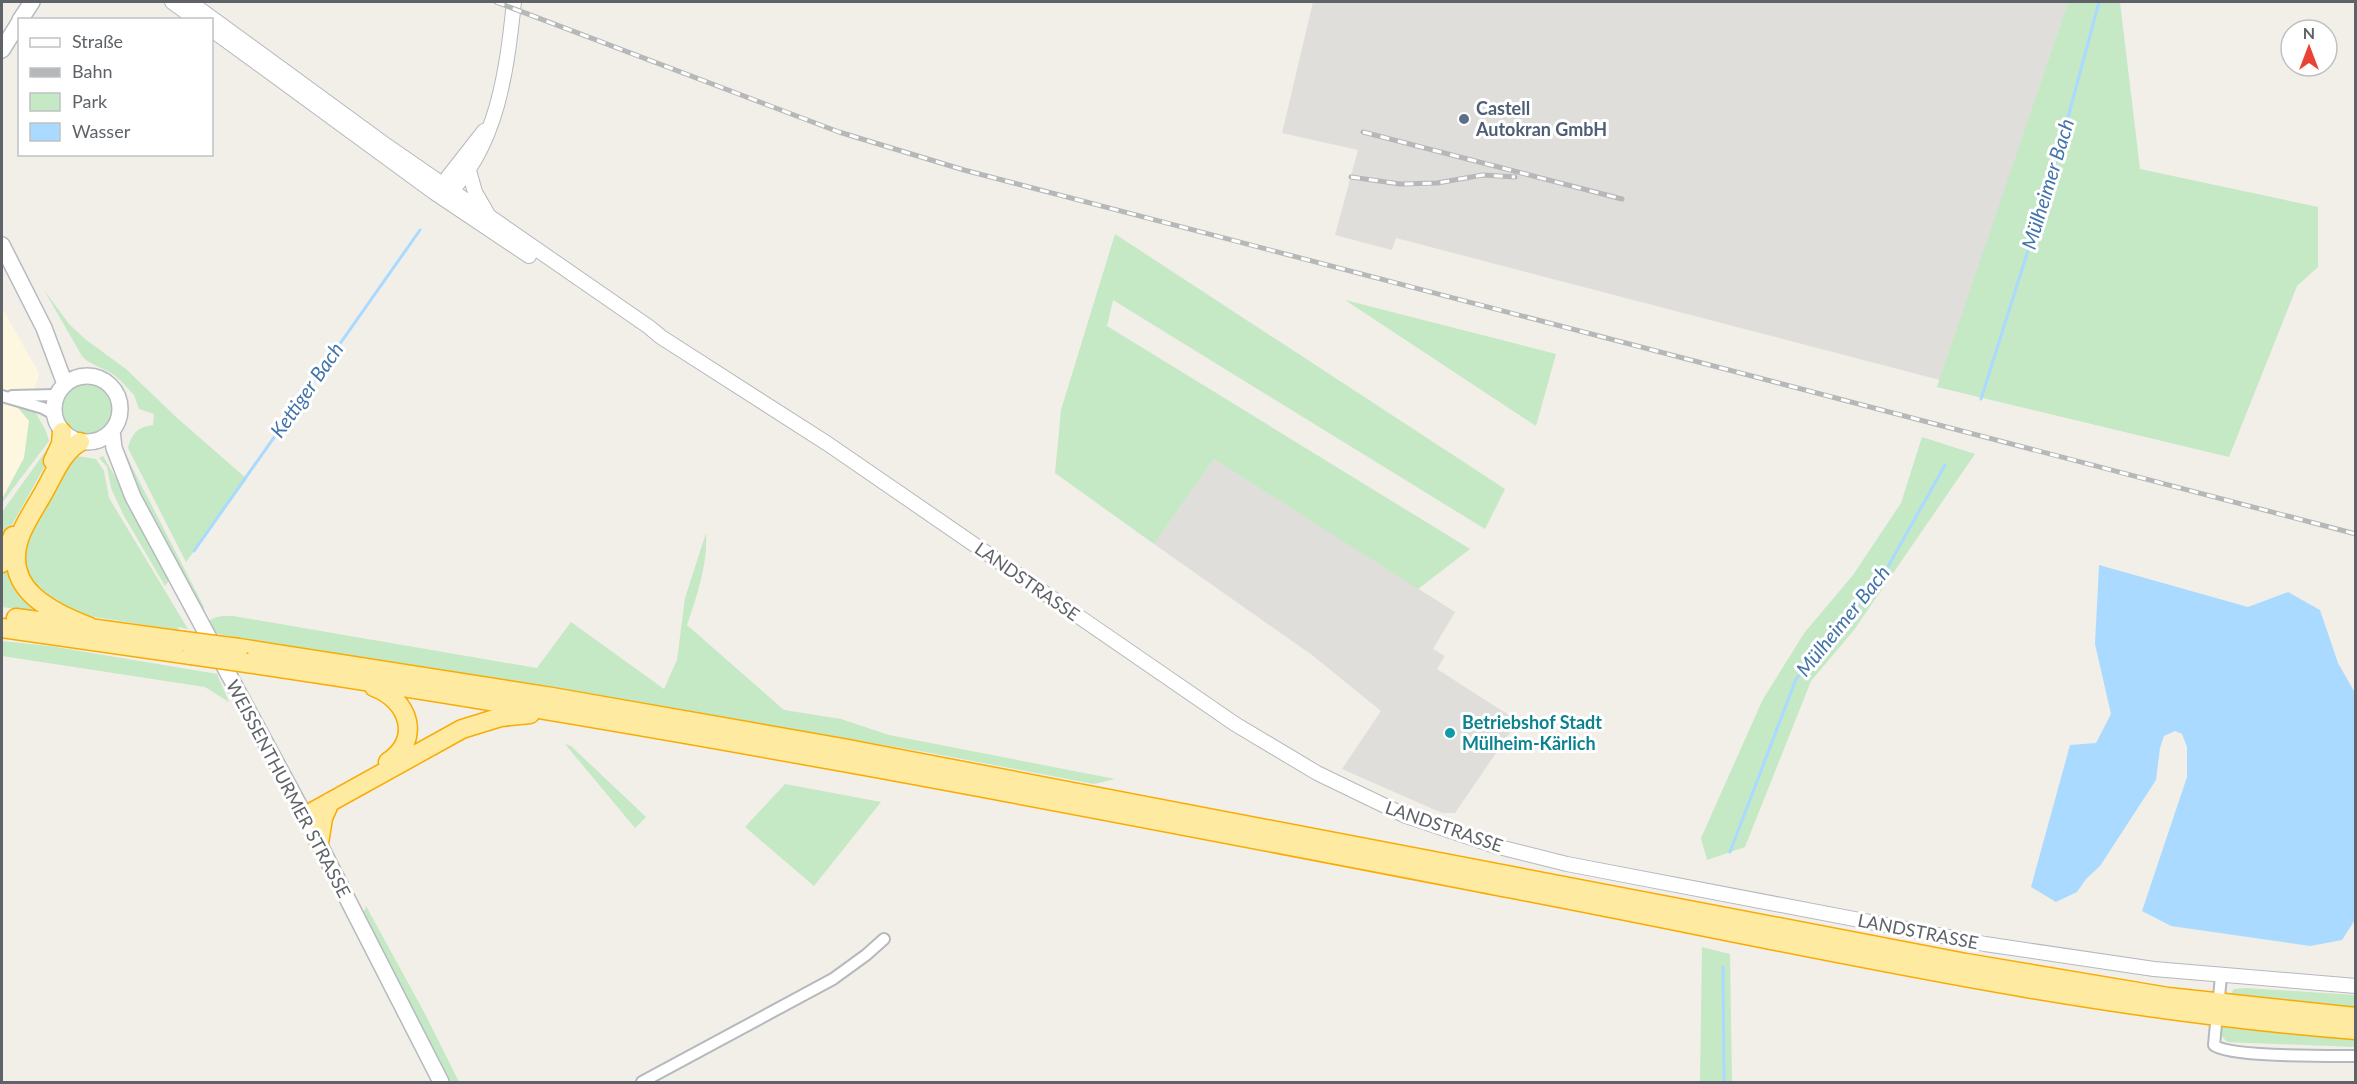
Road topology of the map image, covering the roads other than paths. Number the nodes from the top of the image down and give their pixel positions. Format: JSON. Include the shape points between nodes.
{"nodes":[{"id":1,"x":32,"y":2,"type":"edge"},
{"id":2,"x":172,"y":2,"type":"edge"},
{"id":3,"x":190,"y":2,"type":"edge"},
{"id":4,"x":514,"y":2,"type":"edge"},
{"id":5,"x":21,"y":18,"type":"edge"},
{"id":6,"x":194,"y":18,"type":"edge"},
{"id":7,"x":211,"y":18,"type":"edge"},
{"id":8,"x":213,"y":19,"type":"edge"},
{"id":9,"x":18,"y":23,"type":"edge"},
{"id":10,"x":213,"y":31,"type":"edge"},
{"id":11,"x":2,"y":50,"type":"edge"},
{"id":12,"x":489,"y":124,"type":"junction"},
{"id":13,"x":469,"y":171,"type":"junction"},
{"id":14,"x":443,"y":191,"type":"junction"},
{"id":15,"x":490,"y":218,"type":"junction"},
{"id":16,"x":2,"y":245,"type":"edge"},
{"id":17,"x":44,"y":328,"type":"junction"},
{"id":18,"x":661,"y":337,"type":"junction"},
{"id":19,"x":83,"y":376,"type":"junction"},
{"id":20,"x":61,"y":389,"type":"junction"},
{"id":21,"x":2,"y":396,"type":"edge"},
{"id":22,"x":54,"y":414,"type":"junction"},
{"id":23,"x":112,"y":431,"type":"junction"},
{"id":24,"x":62,"y":432,"type":"junction"},
{"id":25,"x":87,"y":442,"type":"junction"},
{"id":26,"x":133,"y":496,"type":"junction"},
{"id":27,"x":2,"y":563,"type":"edge"},
{"id":28,"x":2,"y":616,"type":"edge"},
{"id":29,"x":90,"y":627,"type":"junction"},
{"id":30,"x":2,"y":628,"type":"edge"},
{"id":31,"x":188,"y":648,"type":"junction"},
{"id":32,"x":243,"y":656,"type":"junction"},
{"id":33,"x":350,"y":678,"type":"junction"},
{"id":34,"x":568,"y":713,"type":"junction"},
{"id":35,"x":330,"y":802,"type":"junction"},
{"id":36,"x":302,"y":810,"type":"junction"},
{"id":37,"x":319,"y":843,"type":"junction"},
{"id":38,"x":884,"y":939,"type":"dead end"},
{"id":39,"x":2221,"y":976,"type":"junction"},
{"id":40,"x":2355,"y":986,"type":"edge"},
{"id":41,"x":2219,"y":996,"type":"dead end"},
{"id":42,"x":2355,"y":1017,"type":"edge"},
{"id":43,"x":2216,"y":1024,"type":"dead end"},
{"id":44,"x":2355,"y":1030,"type":"edge"},
{"id":45,"x":2355,"y":1056,"type":"edge"},
{"id":46,"x":441,"y":1083,"type":"edge"},
{"id":47,"x":642,"y":1083,"type":"edge"}],
"edges":[{"from":1,"to":5,"type":"main road"},
{"from":2,"to":6,"type":"street"},
{"from":3,"to":7,"type":"street"},
{"from":4,"to":12,"type":"street","via":[[505,75]]},
{"from":8,"to":14,"type":"street"},
{"from":9,"to":11,"type":"main road"},
{"from":10,"to":14,"type":"street"},
{"from":12,"to":13,"type":"street"},
{"from":12,"to":14,"type":"street"},
{"from":13,"to":14,"type":"street"},
{"from":13,"to":15,"type":"street","via":[[475,192]]},
{"from":14,"to":15,"type":"street"},
{"from":14,"to":18,"type":"street","via":[[590,297]]},
{"from":15,"to":18,"type":"street"},
{"from":16,"to":17,"type":"main road"},
{"from":17,"to":19,"type":"main road","via":[[71,368]]},
{"from":17,"to":20,"type":"main road"},
{"from":18,"to":39,"type":"street","name":"LANDSTRASSE","via":[[828,444],[1235,724],[1317,773],[1391,810],[1530,856],[1701,891],[1985,944]]},
{"from":19,"to":20,"type":"main road"},
{"from":19,"to":23,"type":"main road","via":[[103,380],[117,394],[120,412]]},
{"from":20,"to":21,"type":"street"},
{"from":20,"to":22,"type":"main road"},
{"from":21,"to":22,"type":"street"},
{"from":22,"to":24,"type":"main road"},
{"from":23,"to":25,"type":"main road","via":[[104,438]]},
{"from":23,"to":26,"type":"main road","name":"WEISSENTHURMER STRASSE","via":[[114,448]]},
{"from":24,"to":25,"type":"main road"},
{"from":24,"to":27,"type":"highway","via":[[56,454],[14,532]]},
{"from":25,"to":26,"type":"main road","name":"WEISSENTHURMER STRASSE","via":[[101,449]]},
{"from":25,"to":29,"type":"highway","via":[[68,452],[27,522],[17,556],[23,583],[40,603]]},
{"from":26,"to":36,"type":"main road","name":"WEISSENTHURMER STRASSE"},
{"from":28,"to":29,"type":"highway"},
{"from":29,"to":31,"type":"highway"},
{"from":30,"to":31,"type":"highway"},
{"from":31,"to":32,"type":"highway","bridge":true},
{"from":32,"to":33,"type":"highway"},
{"from":32,"to":42,"type":"highway","via":[[552,697],[843,748],[1966,963],[2168,997]]},
{"from":33,"to":34,"type":"highway"},
{"from":33,"to":36,"type":"highway","via":[[396,699],[407,722],[405,745],[395,758]]},
{"from":34,"to":35,"type":"highway","via":[[514,716],[475,724]]},
{"from":34,"to":44,"type":"highway","via":[[873,767],[1964,976],[2166,1010]]},
{"from":35,"to":36,"type":"highway"},
{"from":35,"to":37,"type":"highway"},
{"from":36,"to":37,"type":"main road","name":"WEISSENTHURMER STRASSE"},
{"from":37,"to":46,"type":"main road","name":"WEISSENTHURMER STRASSE"},
{"from":38,"to":47,"type":"street","via":[[833,979]]},
{"from":39,"to":40,"type":"street","name":"LANDSTRASSE"},
{"from":39,"to":41,"type":"street"},
{"from":43,"to":45,"type":"street","via":[[2216,1048]]}]}
